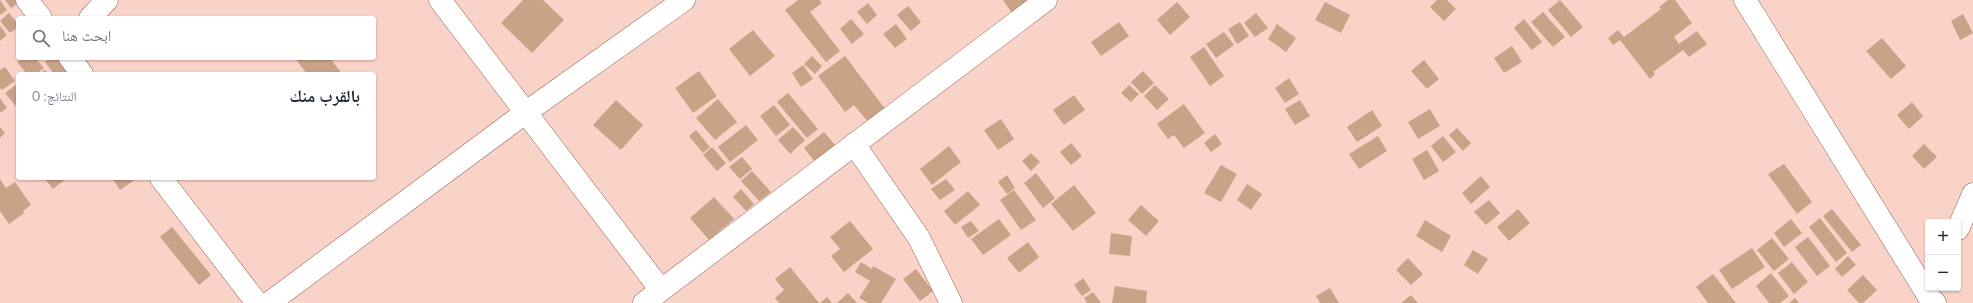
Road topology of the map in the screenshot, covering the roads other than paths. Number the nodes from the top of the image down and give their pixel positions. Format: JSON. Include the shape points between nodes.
{"nodes":[{"id":1,"x":27,"y":0,"type":"edge"},
{"id":2,"x":107,"y":0,"type":"edge"},
{"id":3,"x":440,"y":0,"type":"edge"},
{"id":4,"x":684,"y":0,"type":"edge"},
{"id":5,"x":1046,"y":0,"type":"edge"},
{"id":6,"x":1745,"y":0,"type":"edge"},
{"id":7,"x":39,"y":16,"type":"edge"},
{"id":8,"x":92,"y":16,"type":"edge"},
{"id":9,"x":72,"y":60,"type":"edge"},
{"id":10,"x":80,"y":72,"type":"edge"},
{"id":11,"x":525,"y":113,"type":"junction"},
{"id":12,"x":854,"y":144,"type":"junction"},
{"id":13,"x":164,"y":180,"type":"edge"},
{"id":14,"x":1973,"y":194,"type":"edge"},
{"id":15,"x":1961,"y":222,"type":"edge"},
{"id":16,"x":661,"y":290,"type":"junction"},
{"id":17,"x":1930,"y":298,"type":"edge"},
{"id":18,"x":257,"y":303,"type":"edge"},
{"id":19,"x":269,"y":303,"type":"edge"},
{"id":20,"x":644,"y":303,"type":"edge"},
{"id":21,"x":951,"y":303,"type":"edge"}],
"edges":[{"from":1,"to":7,"type":"street"},
{"from":2,"to":8,"type":"street"},
{"from":3,"to":11,"type":"street"},
{"from":4,"to":11,"type":"street"},
{"from":5,"to":12,"type":"street"},
{"from":6,"to":17,"type":"street"},
{"from":9,"to":10,"type":"street"},
{"from":11,"to":16,"type":"street"},
{"from":11,"to":19,"type":"street"},
{"from":12,"to":16,"type":"street"},
{"from":12,"to":21,"type":"street","via":[[919,238]]},
{"from":13,"to":18,"type":"street"},
{"from":14,"to":15,"type":"street"},
{"from":16,"to":20,"type":"street"}]}
